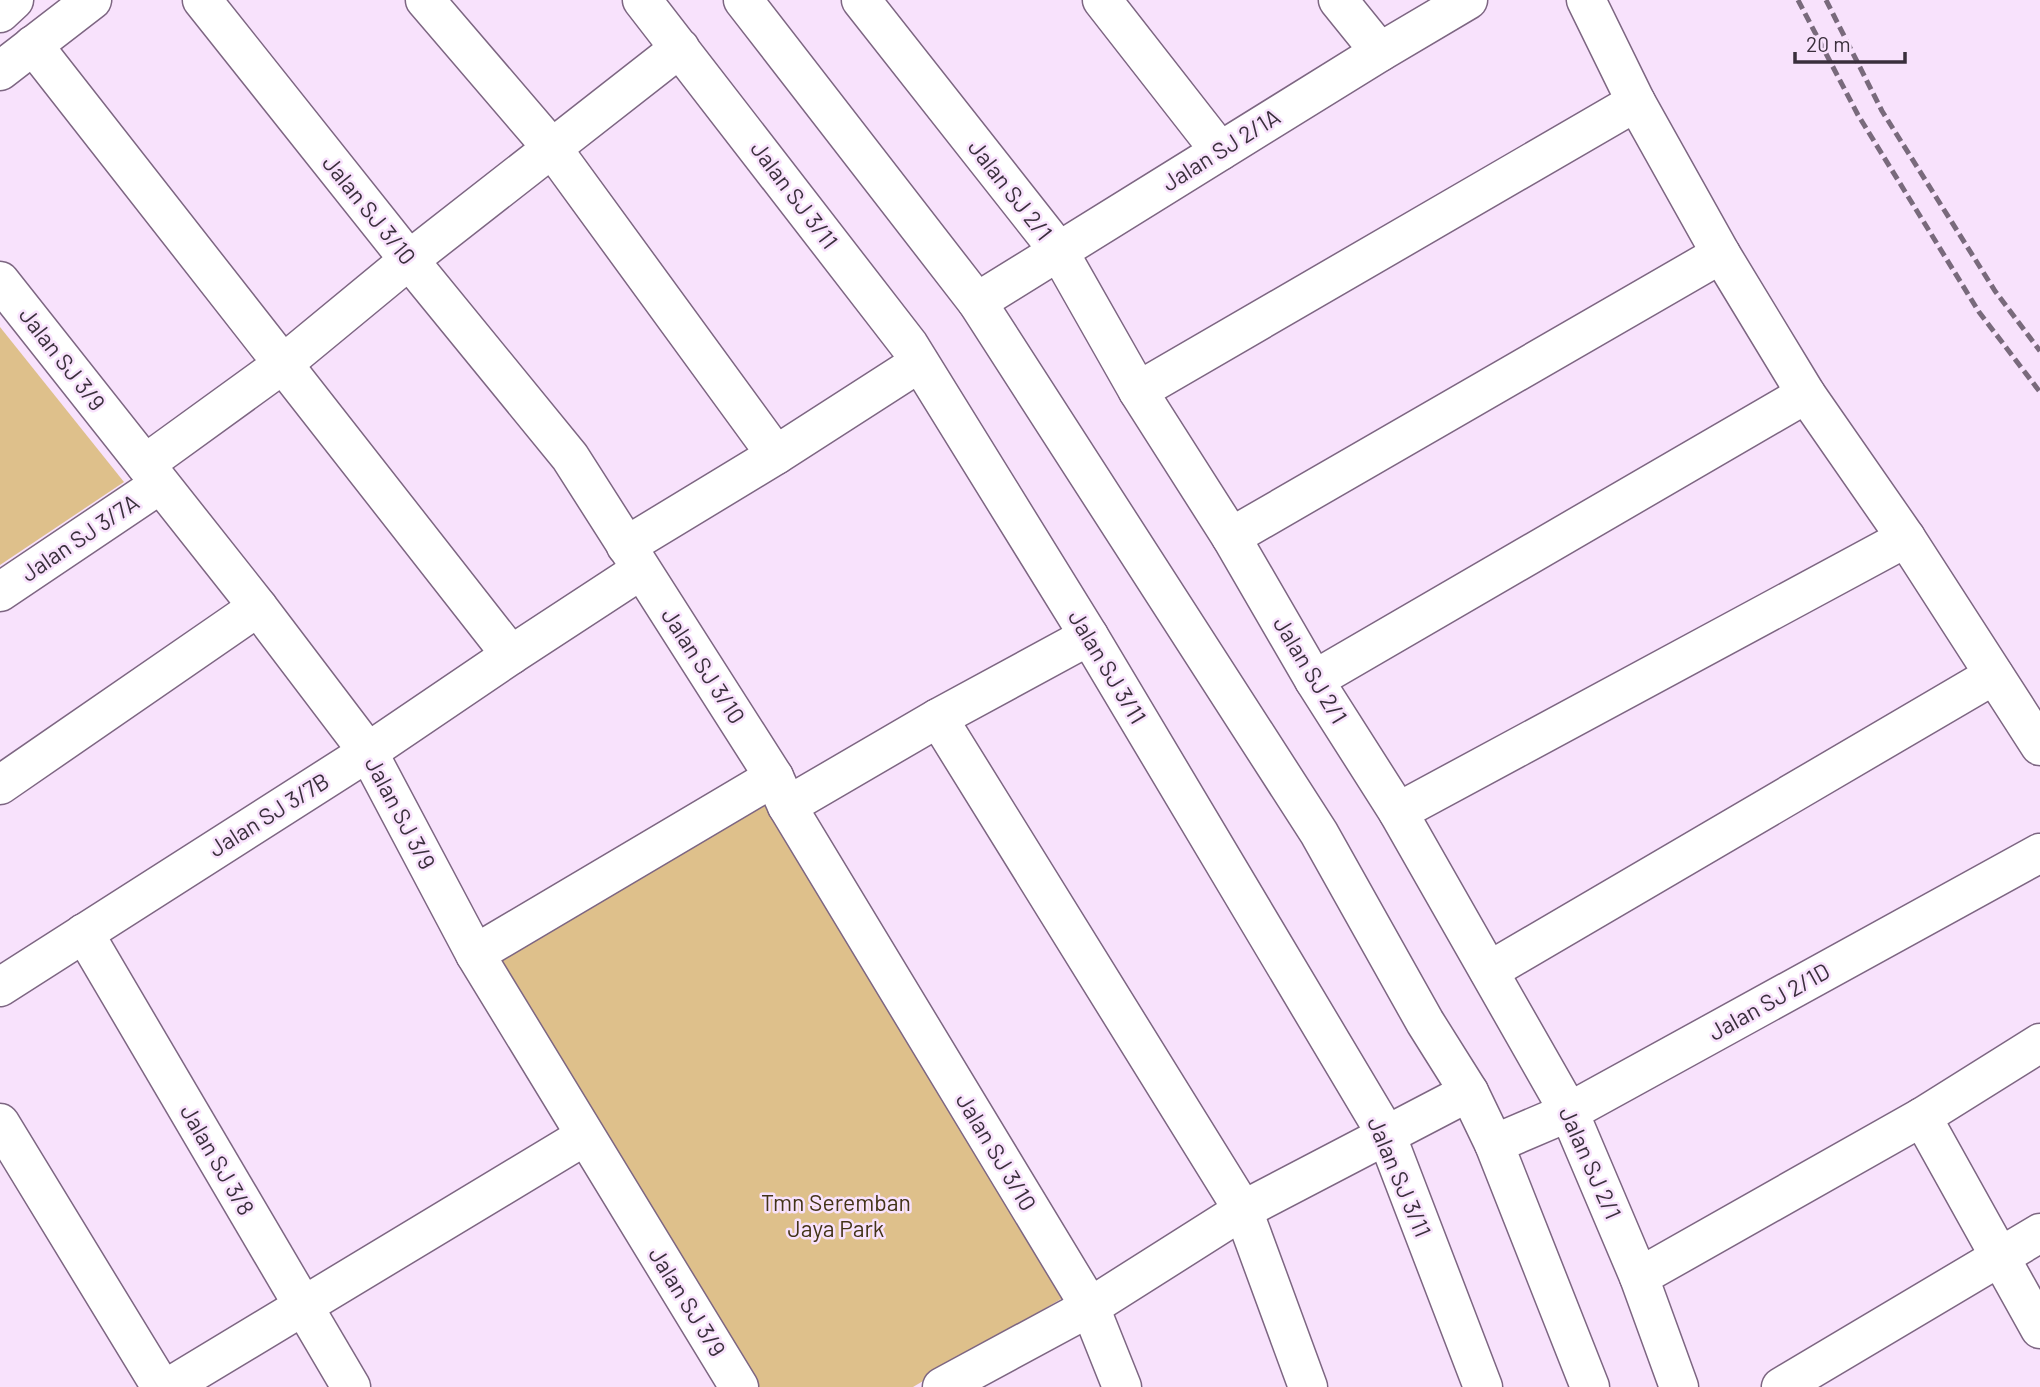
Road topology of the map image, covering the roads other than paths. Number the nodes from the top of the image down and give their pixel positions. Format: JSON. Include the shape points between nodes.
{"nodes":[{"id":1,"x":14,"y":0,"type":"edge"},
{"id":2,"x":92,"y":0,"type":"edge"},
{"id":3,"x":202,"y":0,"type":"edge"},
{"id":4,"x":425,"y":0,"type":"edge"},
{"id":5,"x":642,"y":0,"type":"edge"},
{"id":6,"x":743,"y":0,"type":"edge"},
{"id":7,"x":861,"y":0,"type":"edge"},
{"id":8,"x":1101,"y":0,"type":"edge"},
{"id":9,"x":1338,"y":0,"type":"edge"},
{"id":10,"x":1468,"y":0,"type":"edge"},
{"id":11,"x":1586,"y":0,"type":"edge"},
{"id":12,"x":0,"y":13,"type":"edge"},
{"id":13,"x":33,"y":45,"type":"junction"},
{"id":14,"x":680,"y":48,"type":"junction"},
{"id":15,"x":1380,"y":52,"type":"junction"},
{"id":16,"x":0,"y":71,"type":"edge"},
{"id":17,"x":1636,"y":102,"type":"junction"},
{"id":18,"x":552,"y":148,"type":"junction"},
{"id":19,"x":1220,"y":152,"type":"junction"},
{"id":20,"x":1058,"y":250,"type":"junction"},
{"id":21,"x":1721,"y":254,"type":"junction"},
{"id":22,"x":409,"y":260,"type":"junction"},
{"id":23,"x":0,"y":281,"type":"edge"},
{"id":24,"x":977,"y":302,"type":"junction"},
{"id":25,"x":919,"y":363,"type":"junction"},
{"id":26,"x":283,"y":364,"type":"junction"},
{"id":27,"x":1138,"y":391,"type":"junction"},
{"id":28,"x":1806,"y":394,"type":"junction"},
{"id":29,"x":776,"y":455,"type":"junction"},
{"id":30,"x":152,"y":474,"type":"junction"},
{"id":31,"x":1231,"y":537,"type":"junction"},
{"id":32,"x":1906,"y":538,"type":"junction"},
{"id":33,"x":634,"y":558,"type":"junction"},
{"id":34,"x":0,"y":592,"type":"edge"},
{"id":35,"x":258,"y":607,"type":"junction"},
{"id":36,"x":1089,"y":636,"type":"junction"},
{"id":37,"x":511,"y":654,"type":"junction"},
{"id":38,"x":1994,"y":675,"type":"junction"},
{"id":39,"x":1314,"y":680,"type":"junction"},
{"id":40,"x":938,"y":718,"type":"junction"},
{"id":41,"x":2040,"y":746,"type":"edge"},
{"id":42,"x":368,"y":752,"type":"junction"},
{"id":43,"x":0,"y":785,"type":"edge"},
{"id":44,"x":781,"y":791,"type":"junction"},
{"id":45,"x":1398,"y":812,"type":"junction"},
{"id":46,"x":2040,"y":853,"type":"edge"},
{"id":47,"x":83,"y":933,"type":"junction"},
{"id":48,"x":475,"y":954,"type":"junction"},
{"id":49,"x":1489,"y":971,"type":"junction"},
{"id":50,"x":0,"y":986,"type":"edge"},
{"id":51,"x":2040,"y":1043,"type":"edge"},
{"id":52,"x":1469,"y":1092,"type":"junction"},
{"id":53,"x":1569,"y":1112,"type":"junction"},
{"id":54,"x":1922,"y":1117,"type":"junction"},
{"id":55,"x":0,"y":1123,"type":"edge"},
{"id":56,"x":1386,"y":1134,"type":"junction"},
{"id":57,"x":584,"y":1136,"type":"junction"},
{"id":58,"x":1494,"y":1144,"type":"junction"},
{"id":59,"x":1243,"y":1210,"type":"junction"},
{"id":60,"x":2040,"y":1233,"type":"edge"},
{"id":61,"x":2000,"y":1258,"type":"junction"},
{"id":62,"x":1639,"y":1277,"type":"junction"},
{"id":63,"x":303,"y":1307,"type":"junction"},
{"id":64,"x":1090,"y":1307,"type":"junction"},
{"id":65,"x":2040,"y":1329,"type":"edge"},
{"id":66,"x":161,"y":1387,"type":"edge"},
{"id":67,"x":169,"y":1387,"type":"edge"},
{"id":68,"x":351,"y":1387,"type":"edge"},
{"id":69,"x":739,"y":1387,"type":"edge"},
{"id":70,"x":942,"y":1387,"type":"edge"},
{"id":71,"x":1122,"y":1387,"type":"edge"},
{"id":72,"x":1308,"y":1387,"type":"edge"},
{"id":73,"x":1483,"y":1387,"type":"edge"},
{"id":74,"x":1590,"y":1387,"type":"edge"},
{"id":75,"x":1679,"y":1387,"type":"edge"},
{"id":76,"x":1780,"y":1387,"type":"edge"}],
"edges":[{"from":1,"to":12,"type":"street"},
{"from":2,"to":13,"type":"street"},
{"from":3,"to":22,"type":"street","name":"Jalan SJ 3/10"},
{"from":4,"to":18,"type":"street"},
{"from":5,"to":14,"type":"street","name":"Jalan SJ 3/11"},
{"from":6,"to":24,"type":"street"},
{"from":7,"to":20,"type":"street","name":"Jalan SJ 2/1"},
{"from":8,"to":19,"type":"street"},
{"from":9,"to":15,"type":"street"},
{"from":10,"to":15,"type":"street","name":"Jalan SJ 2/1A"},
{"from":11,"to":17,"type":"street"},
{"from":13,"to":16,"type":"street"},
{"from":13,"to":26,"type":"street"},
{"from":14,"to":18,"type":"street","name":"Jalan SJ 3/7A"},
{"from":14,"to":25,"type":"street","name":"Jalan SJ 3/11"},
{"from":15,"to":19,"type":"street","name":"Jalan SJ 2/1A"},
{"from":17,"to":21,"type":"street"},
{"from":17,"to":27,"type":"street"},
{"from":18,"to":22,"type":"street","name":"Jalan SJ 3/7A"},
{"from":18,"to":29,"type":"street"},
{"from":19,"to":20,"type":"street","name":"Jalan SJ 2/1A"},
{"from":20,"to":24,"type":"street","name":"Jalan SJ 2/1A"},
{"from":20,"to":27,"type":"street","name":"Jalan SJ 2/1"},
{"from":21,"to":28,"type":"street"},
{"from":21,"to":31,"type":"street"},
{"from":22,"to":26,"type":"street","name":"Jalan SJ 3/7A"},
{"from":22,"to":33,"type":"street","name":"Jalan SJ 3/10","via":[[570,457]]},
{"from":23,"to":30,"type":"street","name":"Jalan SJ 3/9"},
{"from":24,"to":52,"type":"street","via":[[1319,833]]},
{"from":25,"to":29,"type":"street","name":"Jalan SJ 3/7B"},
{"from":25,"to":36,"type":"street","name":"Jalan SJ 3/11"},
{"from":26,"to":30,"type":"street","name":"Jalan SJ 3/7A"},
{"from":26,"to":37,"type":"street"},
{"from":27,"to":31,"type":"street","name":"Jalan SJ 2/1"},
{"from":28,"to":32,"type":"street"},
{"from":28,"to":39,"type":"street"},
{"from":29,"to":33,"type":"street","name":"Jalan SJ 3/7B"},
{"from":30,"to":34,"type":"street","name":"Jalan SJ 3/7A"},
{"from":30,"to":35,"type":"street","name":"Jalan SJ 3/9"},
{"from":31,"to":39,"type":"street","name":"Jalan SJ 2/1"},
{"from":32,"to":38,"type":"street"},
{"from":32,"to":45,"type":"street"},
{"from":33,"to":37,"type":"street","name":"Jalan SJ 3/7B"},
{"from":33,"to":44,"type":"street","name":"Jalan SJ 3/10"},
{"from":35,"to":42,"type":"street","name":"Jalan SJ 3/9"},
{"from":35,"to":43,"type":"street"},
{"from":36,"to":40,"type":"street"},
{"from":36,"to":56,"type":"street","name":"Jalan SJ 3/11"},
{"from":37,"to":42,"type":"street","name":"Jalan SJ 3/7B"},
{"from":38,"to":41,"type":"street"},
{"from":38,"to":49,"type":"street"},
{"from":39,"to":45,"type":"street","name":"Jalan SJ 2/1"},
{"from":40,"to":44,"type":"street"},
{"from":40,"to":59,"type":"street"},
{"from":42,"to":47,"type":"street","name":"Jalan SJ 3/7B"},
{"from":42,"to":48,"type":"street","name":"Jalan SJ 3/9"},
{"from":44,"to":48,"type":"street"},
{"from":44,"to":64,"type":"street","name":"Jalan SJ 3/10"},
{"from":45,"to":49,"type":"street","name":"Jalan SJ 2/1"},
{"from":46,"to":53,"type":"street","name":"Jalan SJ 2/1D"},
{"from":47,"to":50,"type":"street","name":"Jalan SJ 3/7B"},
{"from":47,"to":63,"type":"street","name":"Jalan SJ 3/8"},
{"from":48,"to":57,"type":"street","name":"Jalan SJ 3/9"},
{"from":49,"to":53,"type":"street","name":"Jalan SJ 2/1"},
{"from":51,"to":54,"type":"street"},
{"from":52,"to":56,"type":"street"},
{"from":52,"to":58,"type":"street"},
{"from":53,"to":58,"type":"street","name":"Jalan SJ 2/1D"},
{"from":53,"to":62,"type":"street","name":"Jalan SJ 2/1"},
{"from":54,"to":61,"type":"street"},
{"from":54,"to":62,"type":"street"},
{"from":55,"to":66,"type":"street"},
{"from":56,"to":59,"type":"street"},
{"from":56,"to":73,"type":"street","name":"Jalan SJ 3/11"},
{"from":57,"to":63,"type":"street"},
{"from":57,"to":69,"type":"street","name":"Jalan SJ 3/9"},
{"from":58,"to":74,"type":"street"},
{"from":59,"to":64,"type":"street"},
{"from":59,"to":72,"type":"street"},
{"from":60,"to":61,"type":"street"},
{"from":61,"to":65,"type":"street"},
{"from":61,"to":76,"type":"street"},
{"from":62,"to":75,"type":"street","name":"Jalan SJ 2/1"},
{"from":63,"to":67,"type":"street"},
{"from":63,"to":68,"type":"street","name":"Jalan SJ 3/8"},
{"from":64,"to":70,"type":"street"},
{"from":64,"to":71,"type":"street","name":"Jalan SJ 3/10"}]}
